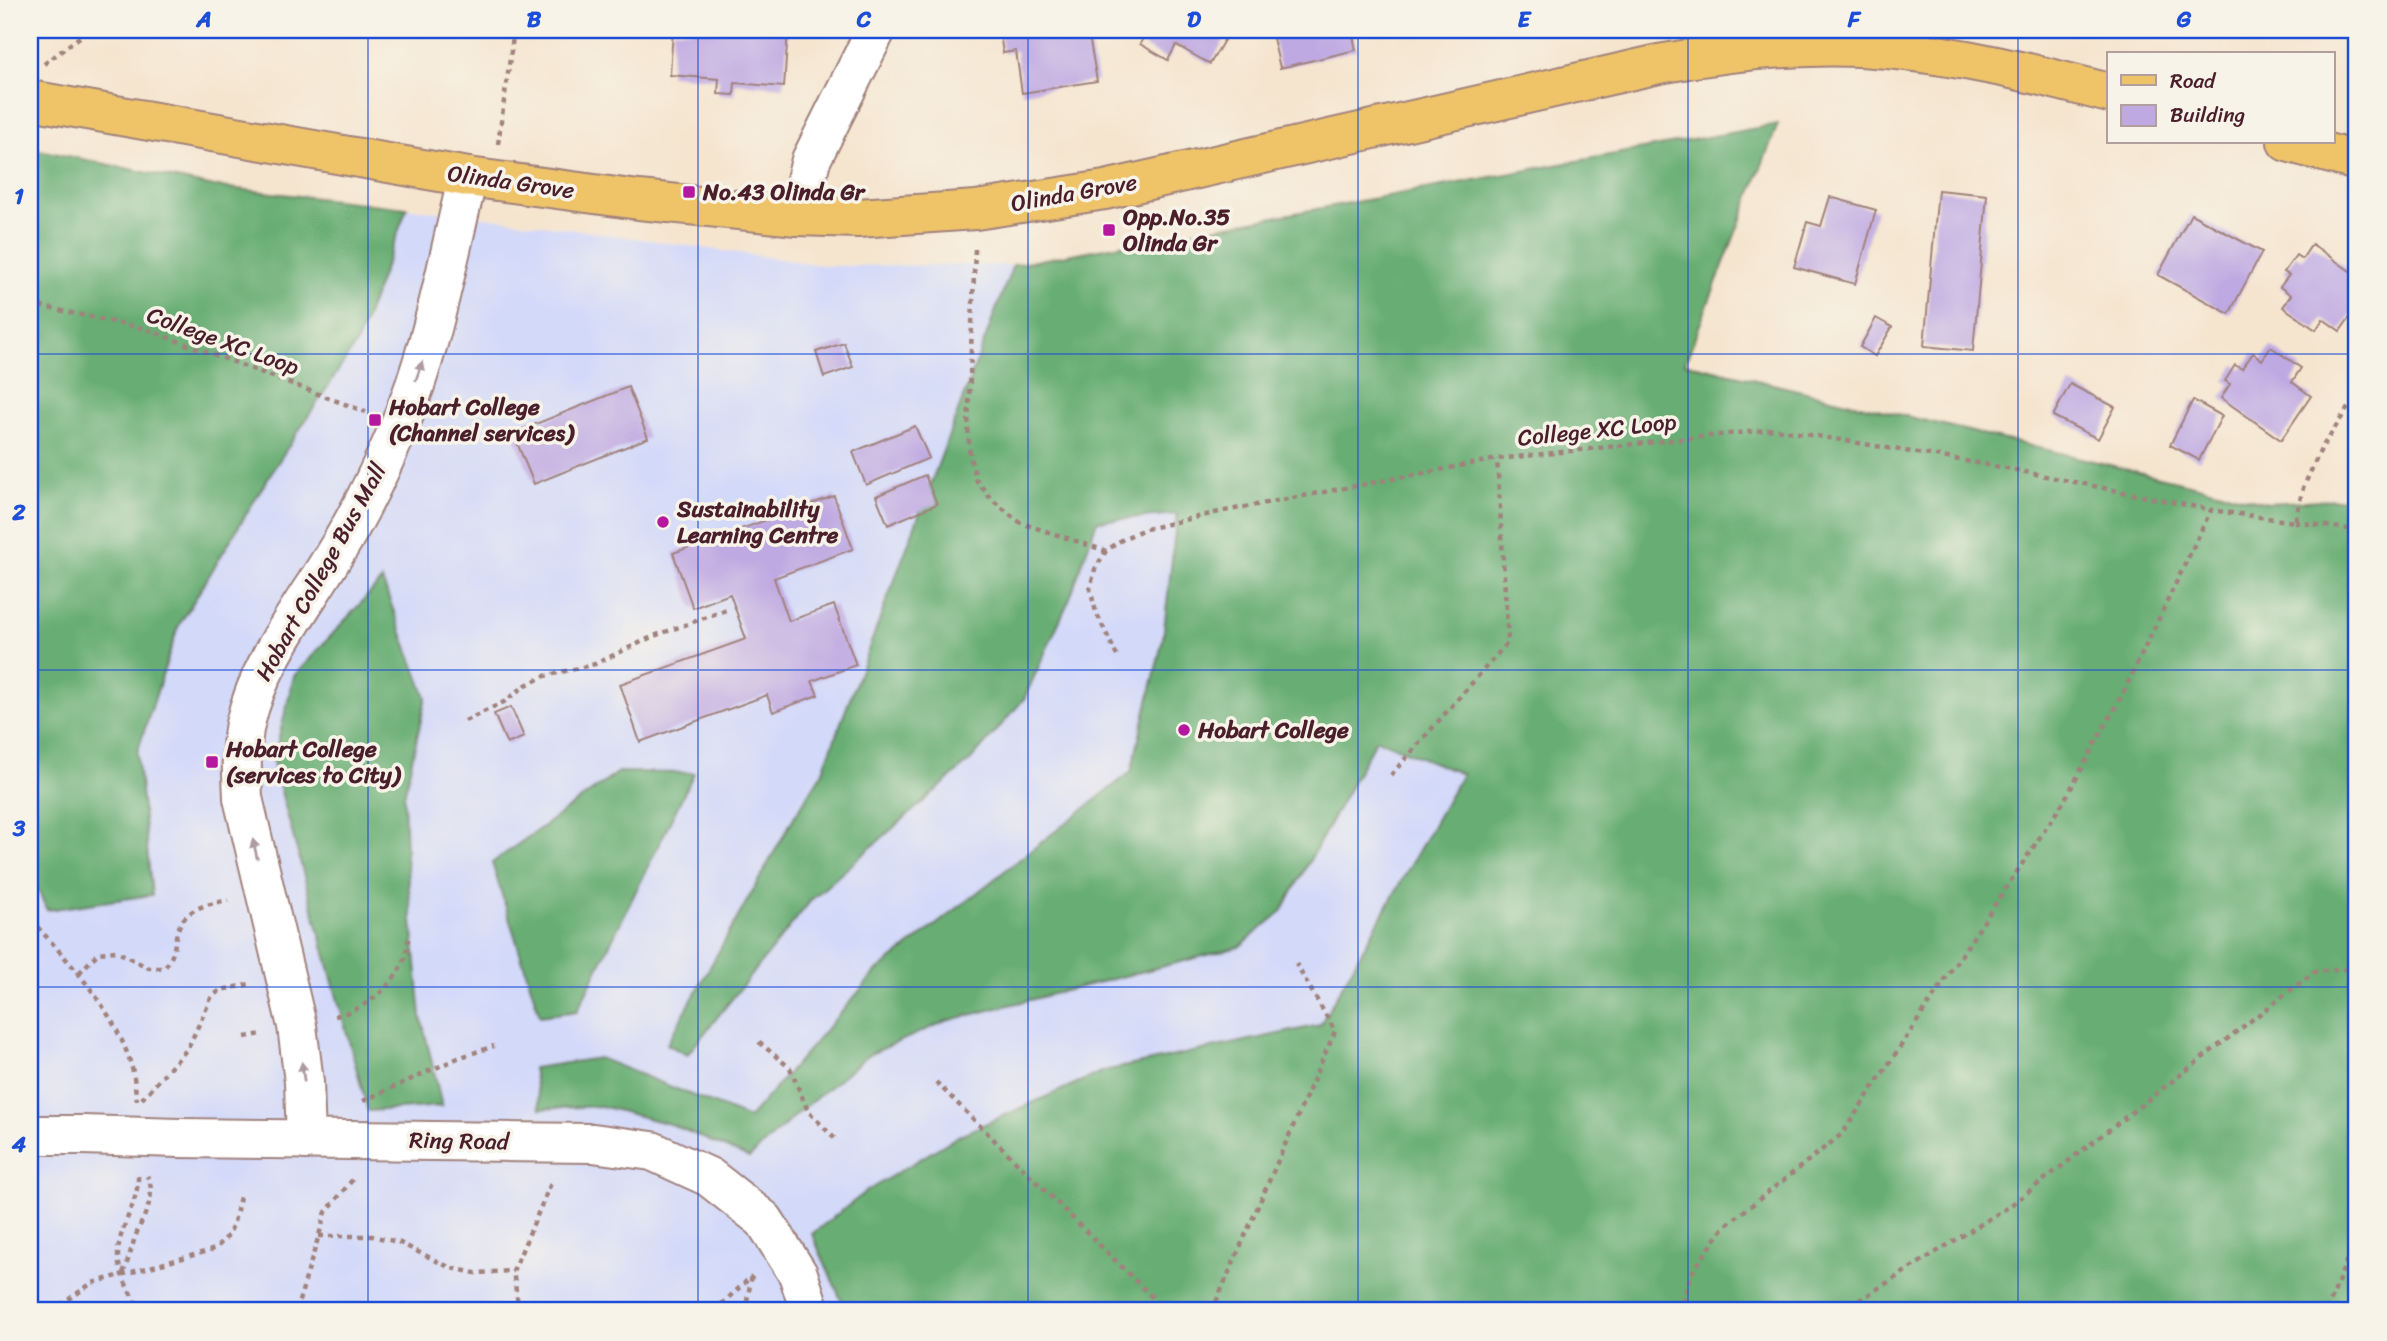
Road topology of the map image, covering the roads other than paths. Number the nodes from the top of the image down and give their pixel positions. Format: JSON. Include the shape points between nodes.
{"nodes":[{"id":1,"x":876,"y":30,"type":"edge"},
{"id":2,"x":35,"y":84,"type":"edge"},
{"id":3,"x":2107,"y":93,"type":"edge"},
{"id":4,"x":2294,"y":144,"type":"edge"},
{"id":5,"x":2357,"y":161,"type":"edge"},
{"id":6,"x":481,"y":178,"type":"junction"},
{"id":7,"x":797,"y":216,"type":"junction"},
{"id":8,"x":30,"y":1129,"type":"edge"},
{"id":9,"x":30,"y":1135,"type":"edge"},
{"id":10,"x":306,"y":1140,"type":"junction"},
{"id":11,"x":810,"y":1311,"type":"edge"}],
"edges":[{"from":1,"to":7,"type":"street","via":[[811,160]]},
{"from":2,"to":6,"type":"main road","name":"Olinda Grove"},
{"from":3,"to":7,"type":"main road","name":"Olinda Grove","via":[[1978,61],[1888,49],[1750,50],[1659,64],[1105,190],[976,210],[858,218]]},
{"from":4,"to":5,"type":"main road"},
{"from":6,"to":7,"type":"main road","name":"Olinda Grove"},
{"from":10,"to":6,"type":"street","name":"Hobart College Bus Mall","one_way":true,"via":[[297,1026],[243,798],[245,724],[272,655],[336,552],[400,425]]},
{"from":8,"to":9,"type":"street"},
{"from":9,"to":10,"type":"street","name":"Ring Road","bridge":true},
{"from":10,"to":11,"type":"street","name":"Ring Road","via":[[360,1156],[569,1142],[652,1151],[709,1177],[764,1220],[798,1274]]}]}
